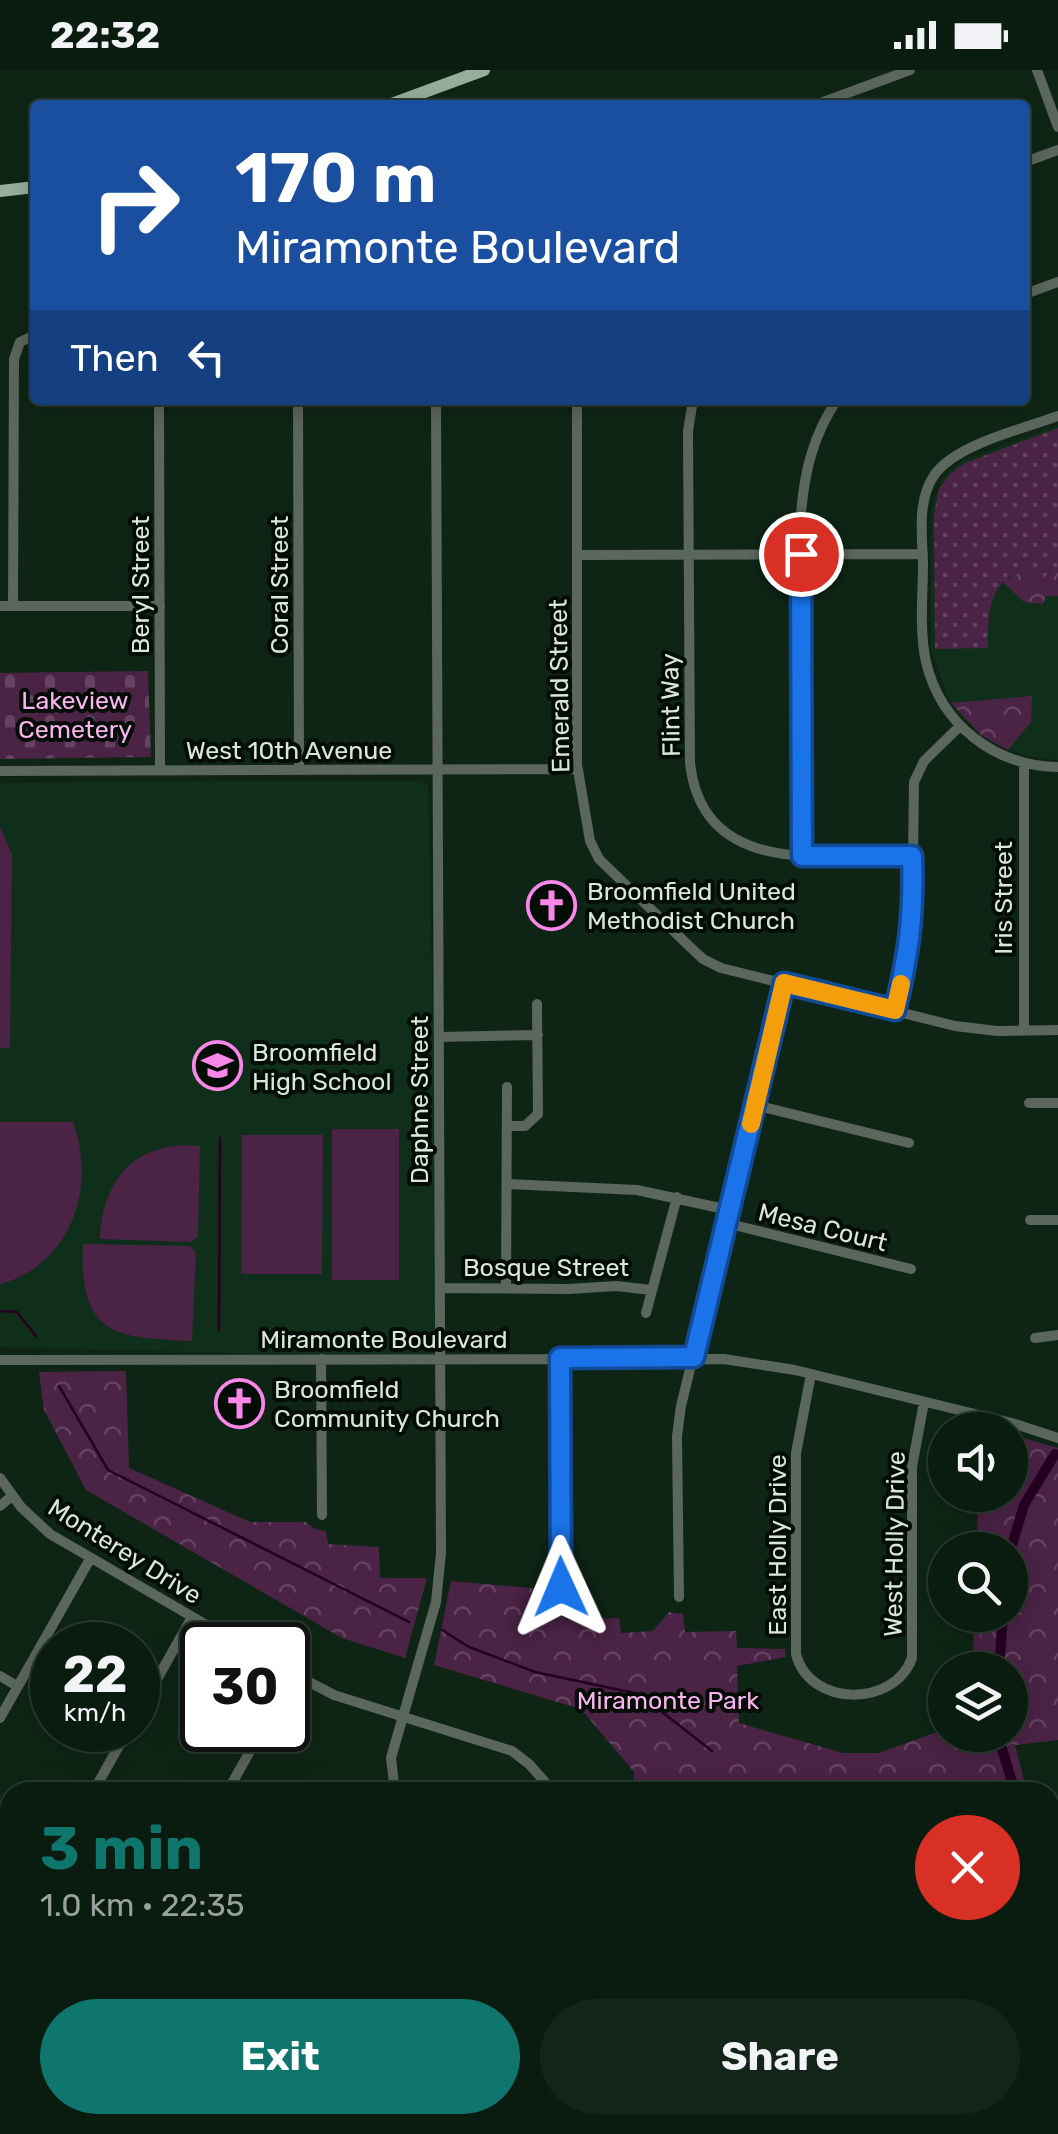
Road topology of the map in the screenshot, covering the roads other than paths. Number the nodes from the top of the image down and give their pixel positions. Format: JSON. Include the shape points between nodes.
{"nodes":[{"id":1,"x":484,"y":70,"type":"edge"},
{"id":2,"x":910,"y":70,"type":"edge"},
{"id":3,"x":1037,"y":70,"type":"edge"},
{"id":4,"x":403,"y":100,"type":"edge"},
{"id":5,"x":829,"y":100,"type":"edge"},
{"id":6,"x":1058,"y":127,"type":"edge"},
{"id":7,"x":1058,"y":150,"type":"edge"},
{"id":8,"x":1030,"y":160,"type":"edge"},
{"id":9,"x":30,"y":188,"type":"edge"},
{"id":10,"x":0,"y":191,"type":"edge"},
{"id":11,"x":1058,"y":282,"type":"edge"},
{"id":12,"x":1030,"y":292,"type":"edge"},
{"id":13,"x":30,"y":337,"type":"edge"},
{"id":14,"x":159,"y":405,"type":"edge"},
{"id":15,"x":298,"y":405,"type":"edge"},
{"id":16,"x":436,"y":405,"type":"edge"},
{"id":17,"x":576,"y":405,"type":"edge"},
{"id":18,"x":692,"y":405,"type":"edge"},
{"id":19,"x":834,"y":405,"type":"edge"},
{"id":20,"x":1058,"y":416,"type":"edge"},
{"id":21,"x":801,"y":554,"type":"junction"},
{"id":22,"x":922,"y":554,"type":"junction"},
{"id":23,"x":577,"y":555,"type":"junction"},
{"id":24,"x":689,"y":555,"type":"junction"},
{"id":25,"x":0,"y":606,"type":"edge"},
{"id":26,"x":13,"y":606,"type":"junction"},
{"id":27,"x":160,"y":606,"type":"junction"},
{"id":28,"x":960,"y":726,"type":"junction"},
{"id":29,"x":1024,"y":765,"type":"junction"},
{"id":30,"x":577,"y":768,"type":"junction"},
{"id":31,"x":1058,"y":768,"type":"edge"},
{"id":32,"x":0,"y":770,"type":"edge"},
{"id":33,"x":160,"y":770,"type":"junction"},
{"id":34,"x":299,"y":770,"type":"junction"},
{"id":35,"x":438,"y":770,"type":"junction"},
{"id":36,"x":802,"y":856,"type":"junction"},
{"id":37,"x":912,"y":856,"type":"junction"},
{"id":38,"x":784,"y":983,"type":"junction"},
{"id":39,"x":537,"y":1004,"type":"dead end"},
{"id":40,"x":895,"y":1010,"type":"junction"},
{"id":41,"x":1024,"y":1030,"type":"junction"},
{"id":42,"x":1058,"y":1030,"type":"edge"},
{"id":43,"x":538,"y":1035,"type":"junction"},
{"id":44,"x":439,"y":1037,"type":"junction"},
{"id":45,"x":507,"y":1087,"type":"dead end"},
{"id":46,"x":1029,"y":1103,"type":"dead end"},
{"id":47,"x":1058,"y":1103,"type":"edge"},
{"id":48,"x":755,"y":1105,"type":"junction"},
{"id":49,"x":507,"y":1126,"type":"junction"},
{"id":50,"x":909,"y":1143,"type":"dead end"},
{"id":51,"x":507,"y":1184,"type":"junction"},
{"id":52,"x":677,"y":1197,"type":"junction"},
{"id":53,"x":730,"y":1210,"type":"junction"},
{"id":54,"x":1030,"y":1220,"type":"dead end"},
{"id":55,"x":1058,"y":1220,"type":"edge"},
{"id":56,"x":726,"y":1223,"type":"junction"},
{"id":57,"x":911,"y":1269,"type":"dead end"},
{"id":58,"x":506,"y":1287,"type":"junction"},
{"id":59,"x":440,"y":1288,"type":"junction"},
{"id":60,"x":652,"y":1290,"type":"junction"},
{"id":61,"x":646,"y":1312,"type":"dead end"},
{"id":62,"x":1058,"y":1335,"type":"edge"},
{"id":63,"x":1034,"y":1338,"type":"dead end"},
{"id":64,"x":694,"y":1357,"type":"junction"},
{"id":65,"x":440,"y":1358,"type":"junction"},
{"id":66,"x":560,"y":1358,"type":"junction"},
{"id":67,"x":321,"y":1359,"type":"junction"},
{"id":68,"x":0,"y":1360,"type":"edge"},
{"id":69,"x":810,"y":1374,"type":"junction"},
{"id":70,"x":924,"y":1402,"type":"junction"},
{"id":71,"x":1058,"y":1438,"type":"edge"},
{"id":72,"x":0,"y":1478,"type":"edge"},
{"id":73,"x":12,"y":1496,"type":"junction"},
{"id":74,"x":0,"y":1506,"type":"edge"},
{"id":75,"x":322,"y":1515,"type":"dead end"},
{"id":76,"x":90,"y":1559,"type":"junction"},
{"id":77,"x":561,"y":1587,"type":"dead end"},
{"id":78,"x":679,"y":1597,"type":"dead end"},
{"id":79,"x":192,"y":1617,"type":"junction"},
{"id":80,"x":201,"y":1622,"type":"edge"},
{"id":81,"x":160,"y":1674,"type":"edge"},
{"id":82,"x":0,"y":1676,"type":"edge"},
{"id":83,"x":310,"y":1685,"type":"edge"},
{"id":84,"x":18,"y":1686,"type":"junction"},
{"id":85,"x":839,"y":1693,"type":"joint"},
{"id":86,"x":402,"y":1716,"type":"junction"},
{"id":87,"x":0,"y":1718,"type":"edge"},
{"id":88,"x":116,"y":1752,"type":"edge"},
{"id":89,"x":249,"y":1752,"type":"edge"},
{"id":90,"x":99,"y":1782,"type":"edge"},
{"id":91,"x":232,"y":1782,"type":"edge"},
{"id":92,"x":394,"y":1782,"type":"edge"},
{"id":93,"x":545,"y":1782,"type":"edge"}],
"edges":[{"from":1,"to":4,"type":"main road"},
{"from":2,"to":5,"type":"street"},
{"from":3,"to":6,"type":"street"},
{"from":7,"to":8,"type":"street"},
{"from":9,"to":10,"type":"main road"},
{"from":11,"to":12,"type":"street"},
{"from":13,"to":26,"type":"street","via":[[20,342],[14,360]]},
{"from":14,"to":27,"type":"street","name":"Beryl Street"},
{"from":15,"to":34,"type":"street","name":"Coral Street"},
{"from":16,"to":35,"type":"street","name":"Daphne Street"},
{"from":17,"to":23,"type":"street","name":"Emerald Street"},
{"from":18,"to":24,"type":"street","name":"Flint Way"},
{"from":19,"to":21,"type":"street","via":[[805,474]]},
{"from":20,"to":22,"type":"street","via":[[945,463],[924,499]]},
{"from":21,"to":22,"type":"street"},
{"from":21,"to":24,"type":"street"},
{"from":21,"to":36,"type":"street"},
{"from":22,"to":28,"type":"street","via":[[926,662]]},
{"from":23,"to":24,"type":"street"},
{"from":23,"to":30,"type":"street","name":"Emerald Street"},
{"from":24,"to":36,"type":"street","name":"Flint Way","via":[[695,790],[708,814],[736,840],[766,853]]},
{"from":25,"to":26,"type":"street"},
{"from":26,"to":27,"type":"street"},
{"from":27,"to":33,"type":"street","name":"Beryl Street"},
{"from":28,"to":29,"type":"street"},
{"from":28,"to":37,"type":"street","via":[[917,773]]},
{"from":29,"to":31,"type":"street"},
{"from":29,"to":41,"type":"street","name":"Iris Street"},
{"from":30,"to":35,"type":"street","name":"West 10th Avenue"},
{"from":30,"to":38,"type":"street","name":"Emerald Street","via":[[590,841],[608,867],[703,958]]},
{"from":32,"to":33,"type":"street","name":"West 10th Avenue"},
{"from":33,"to":34,"type":"street","name":"West 10th Avenue"},
{"from":34,"to":35,"type":"street","name":"West 10th Avenue"},
{"from":35,"to":44,"type":"street","name":"Daphne Street"},
{"from":36,"to":37,"type":"street","name":"Flint Way"},
{"from":37,"to":40,"type":"street","via":[[912,933]]},
{"from":38,"to":40,"type":"street","name":"Emerald Street"},
{"from":38,"to":48,"type":"street"},
{"from":39,"to":43,"type":"street"},
{"from":40,"to":41,"type":"street","name":"Emerald Street","via":[[972,1028]]},
{"from":41,"to":42,"type":"street","name":"Emerald Street"},
{"from":43,"to":44,"type":"street"},
{"from":43,"to":49,"type":"street","via":[[538,1114],[525,1126]]},
{"from":44,"to":59,"type":"street","name":"Daphne Street"},
{"from":45,"to":49,"type":"street"},
{"from":46,"to":47,"type":"street"},
{"from":48,"to":50,"type":"street"},
{"from":48,"to":53,"type":"street"},
{"from":49,"to":51,"type":"street"},
{"from":51,"to":52,"type":"street"},
{"from":51,"to":58,"type":"street"},
{"from":52,"to":53,"type":"street"},
{"from":52,"to":60,"type":"street"},
{"from":53,"to":56,"type":"street"},
{"from":54,"to":55,"type":"street"},
{"from":56,"to":57,"type":"street","name":"Mesa Court"},
{"from":56,"to":64,"type":"street"},
{"from":58,"to":59,"type":"street","name":"Bosque Street"},
{"from":58,"to":60,"type":"street","name":"Bosque Street"},
{"from":59,"to":65,"type":"street","name":"Daphne Street"},
{"from":60,"to":61,"type":"street"},
{"from":62,"to":63,"type":"street"},
{"from":64,"to":66,"type":"street","name":"Miramonte Boulevard"},
{"from":64,"to":69,"type":"street","name":"Miramonte Boulevard"},
{"from":64,"to":78,"type":"street","via":[[678,1436]]},
{"from":65,"to":66,"type":"street","name":"Miramonte Boulevard"},
{"from":65,"to":67,"type":"street","name":"Miramonte Boulevard"},
{"from":65,"to":86,"type":"street","name":"Daphne Street","via":[[440,1574]]},
{"from":66,"to":77,"type":"street"},
{"from":67,"to":68,"type":"street","name":"Miramonte Boulevard"},
{"from":67,"to":75,"type":"street"},
{"from":69,"to":70,"type":"street","name":"Miramonte Boulevard"},
{"from":69,"to":85,"type":"street","name":"East Holly Drive","via":[[796,1453],[796,1654],[810,1680]]},
{"from":70,"to":71,"type":"street","name":"Miramonte Boulevard"},
{"from":70,"to":85,"type":"street","name":"West Holly Drive","via":[[912,1467],[912,1658],[886,1690]]},
{"from":72,"to":73,"type":"street","name":"Monterey Drive"},
{"from":73,"to":74,"type":"street"},
{"from":73,"to":76,"type":"street","name":"Monterey Drive","via":[[50,1534]]},
{"from":76,"to":79,"type":"street","name":"Monterey Drive"},
{"from":76,"to":84,"type":"street"},
{"from":79,"to":80,"type":"street","name":"Monterey Drive"},
{"from":79,"to":81,"type":"street"},
{"from":82,"to":84,"type":"street"},
{"from":83,"to":86,"type":"street"},
{"from":84,"to":87,"type":"street"},
{"from":86,"to":92,"type":"street","name":"Daphne Street","via":[[390,1758]]},
{"from":86,"to":93,"type":"street","via":[[512,1752]]},
{"from":88,"to":90,"type":"street"},
{"from":89,"to":91,"type":"street"}]}
